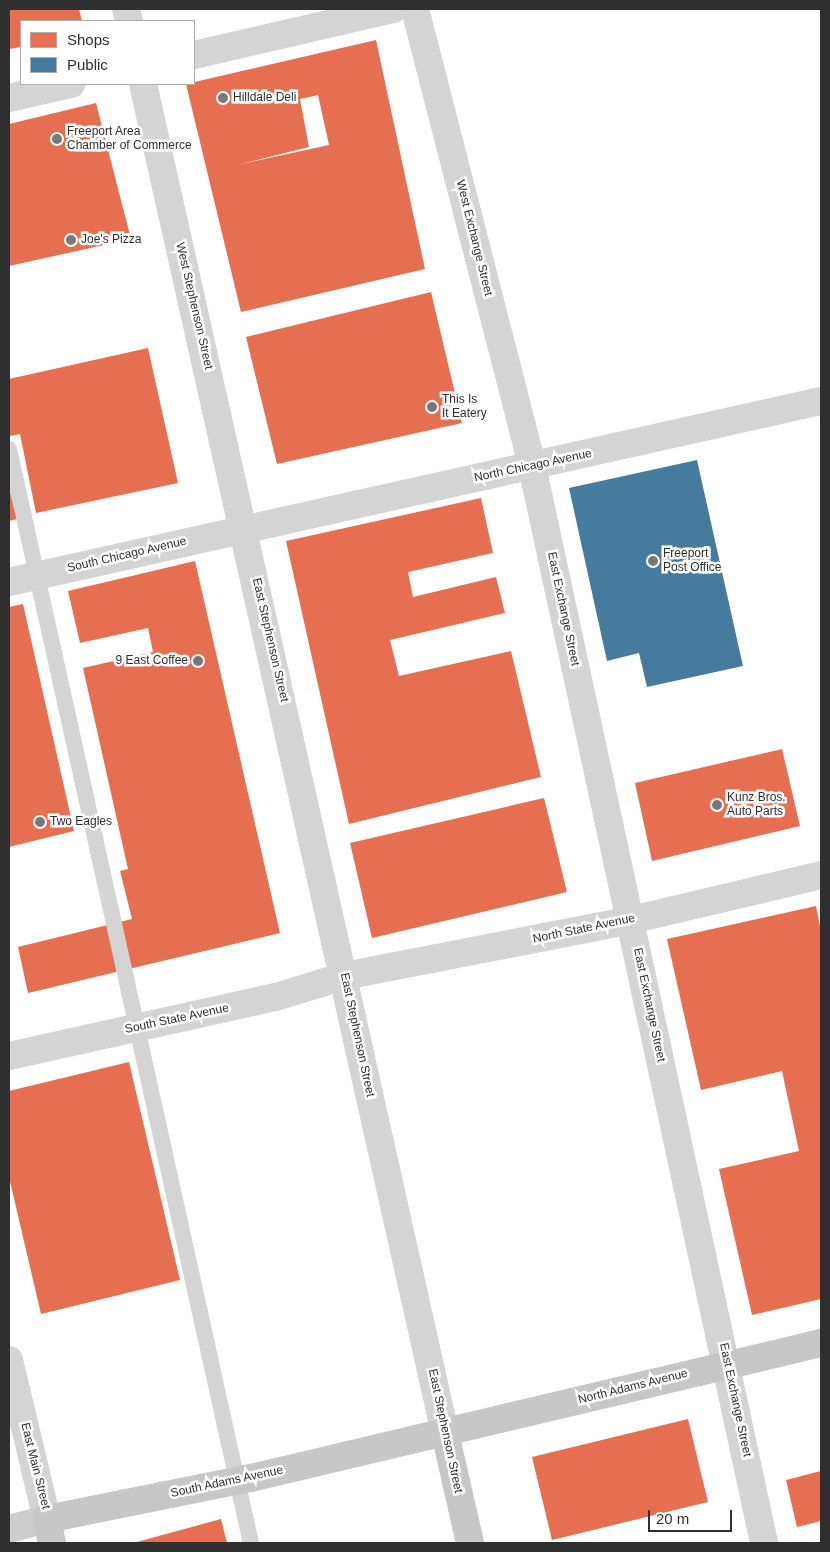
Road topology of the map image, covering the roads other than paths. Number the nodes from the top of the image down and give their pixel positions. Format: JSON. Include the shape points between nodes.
{"nodes":[{"id":1,"x":394,"y":9,"type":"edge"},
{"id":2,"x":415,"y":9,"type":"edge"},
{"id":3,"x":195,"y":55,"type":"edge"},
{"id":4,"x":67,"y":85,"type":"edge"},
{"id":5,"x":143,"y":85,"type":"edge"},
{"id":6,"x":9,"y":98,"type":"edge"},
{"id":7,"x":821,"y":401,"type":"edge"},
{"id":8,"x":9,"y":450,"type":"edge"},
{"id":9,"x":532,"y":466,"type":"junction"},
{"id":10,"x":244,"y":528,"type":"junction"},
{"id":11,"x":39,"y":575,"type":"junction"},
{"id":12,"x":9,"y":582,"type":"edge"},
{"id":13,"x":821,"y":875,"type":"edge"},
{"id":14,"x":631,"y":920,"type":"junction"},
{"id":15,"x":344,"y":976,"type":"junction"},
{"id":16,"x":134,"y":1028,"type":"junction"},
{"id":17,"x":9,"y":1056,"type":"edge"},
{"id":18,"x":821,"y":1343,"type":"edge"},
{"id":19,"x":9,"y":1360,"type":"edge"},
{"id":20,"x":727,"y":1364,"type":"junction"},
{"id":21,"x":445,"y":1433,"type":"junction"},
{"id":22,"x":236,"y":1481,"type":"junction"},
{"id":23,"x":9,"y":1529,"type":"edge"},
{"id":24,"x":50,"y":1531,"type":"edge"},
{"id":25,"x":251,"y":1543,"type":"edge"},
{"id":26,"x":470,"y":1543,"type":"edge"},
{"id":27,"x":764,"y":1543,"type":"edge"}],
"edges":[{"from":1,"to":3,"type":"street"},
{"from":2,"to":9,"type":"street","name":"West Exchange Street"},
{"from":4,"to":6,"type":"street"},
{"from":5,"to":10,"type":"street","name":"West Stephenson Street"},
{"from":7,"to":9,"type":"street","name":"North Chicago Avenue"},
{"from":8,"to":11,"type":"lane"},
{"from":9,"to":10,"type":"street","name":"North Chicago Avenue"},
{"from":9,"to":14,"type":"street","name":"East Exchange Street"},
{"from":10,"to":11,"type":"street","name":"South Chicago Avenue"},
{"from":10,"to":15,"type":"street","name":"East Stephenson Street"},
{"from":11,"to":12,"type":"street","name":"South Chicago Avenue"},
{"from":11,"to":16,"type":"lane"},
{"from":13,"to":14,"type":"street","name":"North State Avenue"},
{"from":14,"to":15,"type":"street","name":"North State Avenue"},
{"from":14,"to":20,"type":"street","name":"East Exchange Street"},
{"from":15,"to":16,"type":"street","name":"South State Avenue","via":[[276,997]]},
{"from":15,"to":21,"type":"street","name":"East Stephenson Street"},
{"from":16,"to":17,"type":"street","name":"South State Avenue"},
{"from":16,"to":22,"type":"lane"},
{"from":18,"to":20,"type":"main road","name":"North Adams Avenue"},
{"from":19,"to":24,"type":"street","name":"East Main Street"},
{"from":20,"to":21,"type":"main road","name":"North Adams Avenue"},
{"from":20,"to":27,"type":"street","name":"East Exchange Street"},
{"from":21,"to":22,"type":"main road","name":"South Adams Avenue"},
{"from":21,"to":26,"type":"main road","name":"East Stephenson Street"},
{"from":22,"to":24,"type":"main road","name":"South Adams Avenue"},
{"from":22,"to":25,"type":"lane"},
{"from":23,"to":24,"type":"street","name":"South Adams Avenue"}]}
